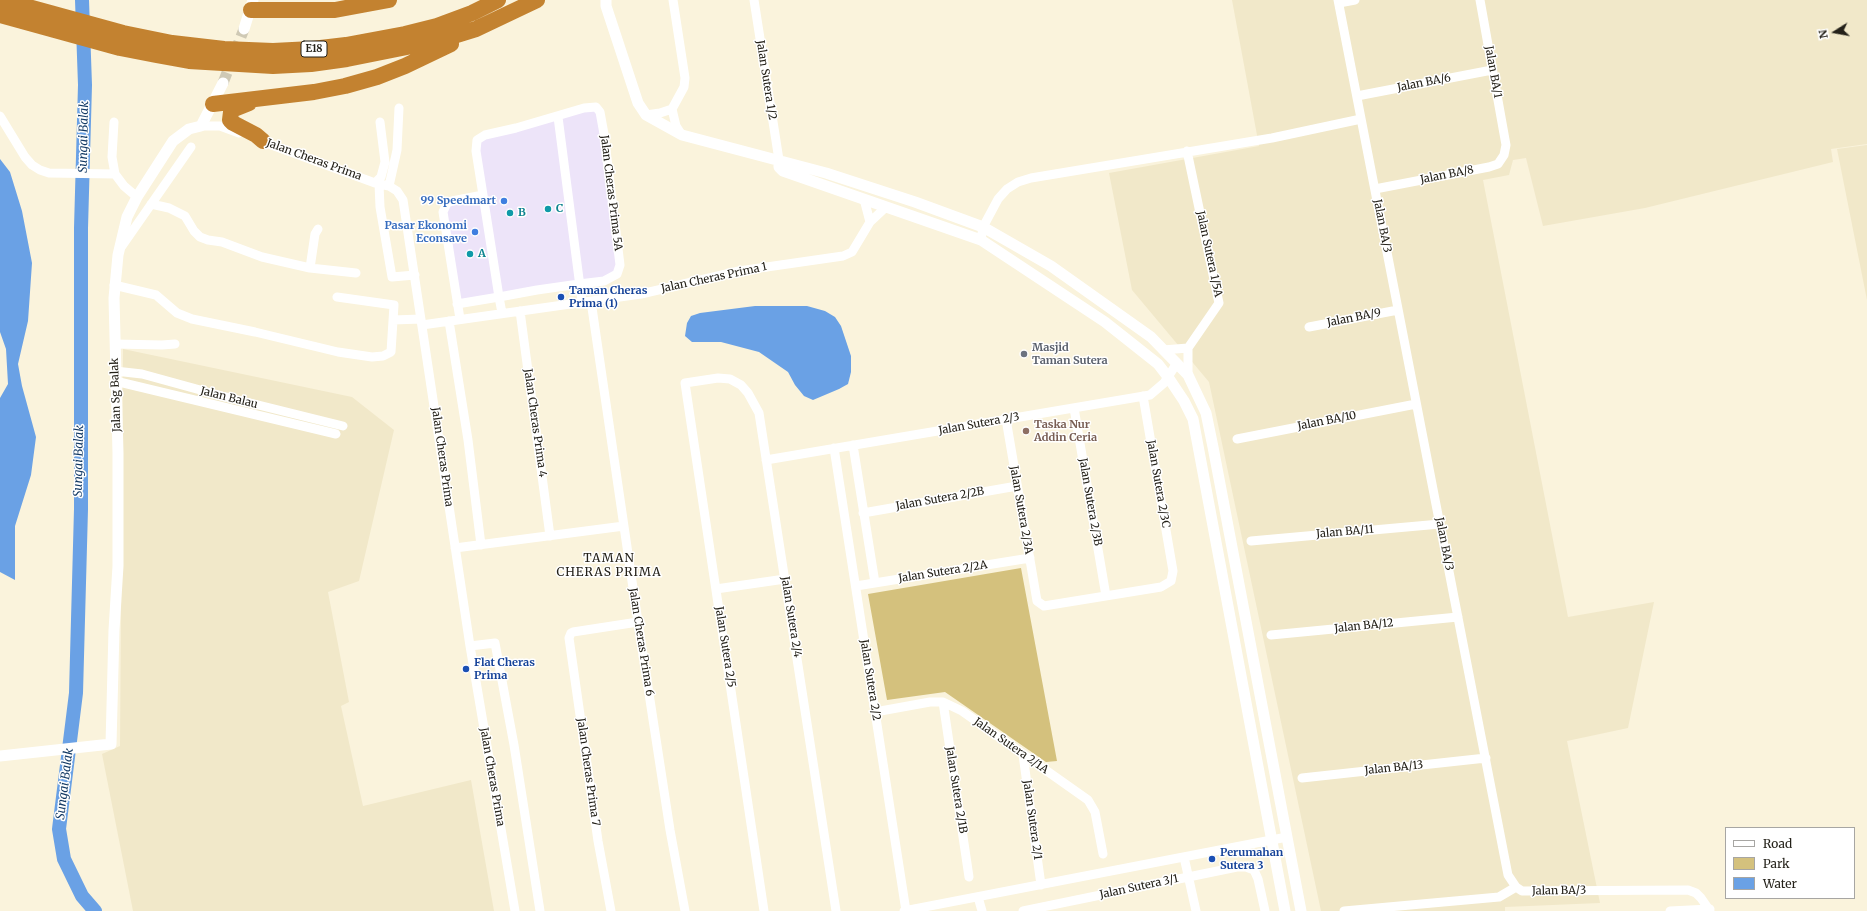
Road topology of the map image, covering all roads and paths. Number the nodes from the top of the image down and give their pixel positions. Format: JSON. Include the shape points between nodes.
{"nodes":[{"id":1,"x":3,"y":0,"type":"edge"},
{"id":2,"x":389,"y":0,"type":"edge"},
{"id":3,"x":498,"y":0,"type":"edge"},
{"id":4,"x":537,"y":0,"type":"edge"},
{"id":5,"x":606,"y":0,"type":"edge"},
{"id":6,"x":673,"y":0,"type":"edge"},
{"id":7,"x":754,"y":0,"type":"edge"},
{"id":8,"x":1356,"y":0,"type":"edge"},
{"id":9,"x":1480,"y":0,"type":"edge"},
{"id":10,"x":1338,"y":2,"type":"edge"},
{"id":11,"x":252,"y":5,"type":"edge"},
{"id":12,"x":0,"y":15,"type":"edge"},
{"id":13,"x":37,"y":17,"type":"junction"},
{"id":14,"x":244,"y":29,"type":"tunnel mouth"},
{"id":15,"x":476,"y":29,"type":"junction"},
{"id":16,"x":121,"y":40,"type":"junction"},
{"id":17,"x":1492,"y":70,"type":"junction"},
{"id":18,"x":223,"y":83,"type":"tunnel mouth"},
{"id":19,"x":1357,"y":96,"type":"junction"},
{"id":20,"x":260,"y":99,"type":"junction"},
{"id":21,"x":213,"y":104,"type":"junction"},
{"id":22,"x":399,"y":108,"type":"dead end"},
{"id":23,"x":672,"y":109,"type":"junction"},
{"id":24,"x":646,"y":115,"type":"junction"},
{"id":25,"x":0,"y":116,"type":"edge"},
{"id":26,"x":558,"y":116,"type":"junction"},
{"id":27,"x":1361,"y":119,"type":"junction"},
{"id":28,"x":114,"y":122,"type":"dead end"},
{"id":29,"x":380,"y":122,"type":"dead end"},
{"id":30,"x":201,"y":126,"type":"junction"},
{"id":31,"x":220,"y":126,"type":"junction"},
{"id":32,"x":682,"y":135,"type":"junction"},
{"id":33,"x":263,"y":142,"type":"junction"},
{"id":34,"x":1506,"y":145,"type":"joint"},
{"id":35,"x":191,"y":148,"type":"dead end"},
{"id":36,"x":1187,"y":151,"type":"junction"},
{"id":37,"x":779,"y":160,"type":"junction"},
{"id":38,"x":115,"y":174,"type":"junction"},
{"id":39,"x":377,"y":184,"type":"junction"},
{"id":40,"x":389,"y":186,"type":"junction"},
{"id":41,"x":1375,"y":189,"type":"junction"},
{"id":42,"x":483,"y":195,"type":"junction"},
{"id":43,"x":137,"y":197,"type":"junction"},
{"id":44,"x":864,"y":199,"type":"junction"},
{"id":45,"x":151,"y":204,"type":"junction"},
{"id":46,"x":886,"y":207,"type":"junction"},
{"id":47,"x":870,"y":222,"type":"junction"},
{"id":48,"x":983,"y":227,"type":"junction"},
{"id":49,"x":318,"y":229,"type":"dead end"},
{"id":50,"x":981,"y":240,"type":"junction"},
{"id":51,"x":119,"y":251,"type":"junction"},
{"id":52,"x":310,"y":268,"type":"junction"},
{"id":53,"x":356,"y":273,"type":"dead end"},
{"id":54,"x":415,"y":275,"type":"junction"},
{"id":55,"x":579,"y":284,"type":"junction"},
{"id":56,"x":114,"y":285,"type":"junction"},
{"id":57,"x":337,"y":297,"type":"dead end"},
{"id":58,"x":499,"y":297,"type":"junction"},
{"id":59,"x":586,"y":302,"type":"junction"},
{"id":60,"x":457,"y":304,"type":"junction"},
{"id":61,"x":1398,"y":310,"type":"junction"},
{"id":62,"x":520,"y":311,"type":"junction"},
{"id":63,"x":502,"y":313,"type":"junction"},
{"id":64,"x":460,"y":319,"type":"junction"},
{"id":65,"x":396,"y":320,"type":"junction"},
{"id":66,"x":419,"y":321,"type":"junction"},
{"id":67,"x":449,"y":321,"type":"junction"},
{"id":68,"x":1309,"y":327,"type":"dead end"},
{"id":69,"x":115,"y":344,"type":"junction"},
{"id":70,"x":175,"y":344,"type":"dead end"},
{"id":71,"x":1188,"y":348,"type":"junction"},
{"id":72,"x":1163,"y":350,"type":"junction"},
{"id":73,"x":1177,"y":363,"type":"junction"},
{"id":74,"x":1188,"y":375,"type":"junction"},
{"id":75,"x":115,"y":376,"type":"junction"},
{"id":76,"x":1168,"y":377,"type":"junction"},
{"id":77,"x":685,"y":383,"type":"joint"},
{"id":78,"x":1143,"y":396,"type":"junction"},
{"id":79,"x":1416,"y":404,"type":"junction"},
{"id":80,"x":1074,"y":408,"type":"junction"},
{"id":81,"x":1006,"y":419,"type":"junction"},
{"id":82,"x":344,"y":426,"type":"dead end"},
{"id":83,"x":336,"y":434,"type":"dead end"},
{"id":84,"x":1237,"y":439,"type":"dead end"},
{"id":85,"x":853,"y":445,"type":"junction"},
{"id":86,"x":834,"y":448,"type":"junction"},
{"id":87,"x":766,"y":460,"type":"junction"},
{"id":88,"x":1017,"y":486,"type":"junction"},
{"id":89,"x":864,"y":513,"type":"junction"},
{"id":90,"x":1440,"y":524,"type":"junction"},
{"id":91,"x":624,"y":526,"type":"junction"},
{"id":92,"x":550,"y":536,"type":"junction"},
{"id":93,"x":1251,"y":541,"type":"dead end"},
{"id":94,"x":481,"y":545,"type":"junction"},
{"id":95,"x":455,"y":548,"type":"junction"},
{"id":96,"x":1030,"y":558,"type":"junction"},
{"id":97,"x":785,"y":579,"type":"junction"},
{"id":98,"x":875,"y":583,"type":"junction"},
{"id":99,"x":856,"y":586,"type":"junction"},
{"id":100,"x":716,"y":589,"type":"junction"},
{"id":101,"x":1106,"y":596,"type":"junction"},
{"id":102,"x":1458,"y":617,"type":"junction"},
{"id":103,"x":638,"y":622,"type":"junction"},
{"id":104,"x":1271,"y":635,"type":"dead end"},
{"id":105,"x":470,"y":646,"type":"junction"},
{"id":106,"x":943,"y":702,"type":"junction"},
{"id":107,"x":875,"y":712,"type":"junction"},
{"id":108,"x":1023,"y":755,"type":"junction"},
{"id":109,"x":0,"y":756,"type":"edge"},
{"id":110,"x":1486,"y":758,"type":"junction"},
{"id":111,"x":1302,"y":778,"type":"dead end"},
{"id":112,"x":1287,"y":837,"type":"junction"},
{"id":113,"x":1271,"y":840,"type":"junction"},
{"id":114,"x":1103,"y":854,"type":"dead end"},
{"id":115,"x":1184,"y":857,"type":"junction"},
{"id":116,"x":970,"y":877,"type":"dead end"},
{"id":117,"x":1189,"y":877,"type":"junction"},
{"id":118,"x":1041,"y":885,"type":"junction"},
{"id":119,"x":1516,"y":887,"type":"junction"},
{"id":120,"x":978,"y":897,"type":"junction"},
{"id":121,"x":1710,"y":910,"type":"edge"},
{"id":122,"x":515,"y":911,"type":"edge"},
{"id":123,"x":540,"y":911,"type":"edge"},
{"id":124,"x":611,"y":911,"type":"edge"},
{"id":125,"x":685,"y":911,"type":"edge"},
{"id":126,"x":764,"y":911,"type":"edge"},
{"id":127,"x":836,"y":911,"type":"edge"},
{"id":128,"x":905,"y":911,"type":"edge"},
{"id":129,"x":982,"y":911,"type":"edge"},
{"id":130,"x":1023,"y":911,"type":"edge"},
{"id":131,"x":1196,"y":911,"type":"edge"},
{"id":132,"x":1265,"y":911,"type":"edge"},
{"id":133,"x":1285,"y":911,"type":"edge"},
{"id":134,"x":1301,"y":911,"type":"edge"},
{"id":135,"x":1344,"y":911,"type":"edge"},
{"id":136,"x":1670,"y":911,"type":"edge"}],
"edges":[{"from":1,"to":13,"type":"highway","number":"E18"},
{"from":2,"to":11,"type":"highway","via":[[335,10]]},
{"from":3,"to":16,"type":"highway","number":"E18","via":[[472,14],[437,26],[312,50],[224,49]]},
{"from":4,"to":15,"type":"highway","number":"E18"},
{"from":5,"to":24,"type":"street","via":[[638,103]]},
{"from":6,"to":23,"type":"street","via":[[685,78],[684,87]]},
{"from":7,"to":37,"type":"street","name":"Jalan Sutera 1/2"},
{"from":8,"to":10,"type":"street"},
{"from":9,"to":17,"type":"street","name":"Jalan BA/1"},
{"from":10,"to":19,"type":"street","name":"Jalan BA/3"},
{"from":11,"to":14,"type":"street"},
{"from":12,"to":13,"type":"highway","number":"E18"},
{"from":13,"to":16,"type":"highway","number":"E18"},
{"from":15,"to":16,"type":"highway","number":"E18","via":[[407,48],[311,64],[273,66],[189,61]]},
{"from":15,"to":20,"type":"highway","via":[[460,40],[377,77],[314,92]]},
{"from":17,"to":19,"type":"street","name":"Jalan BA/6"},
{"from":17,"to":34,"type":"street","name":"Jalan BA/1"},
{"from":18,"to":21,"type":"street"},
{"from":19,"to":27,"type":"street","name":"Jalan BA/3"},
{"from":20,"to":21,"type":"highway"},
{"from":20,"to":33,"type":"highway","via":[[234,109],[230,120]]},
{"from":21,"to":30,"type":"street"},
{"from":21,"to":31,"type":"street","via":[[213,117]]},
{"from":22,"to":40,"type":"street","via":[[397,150]]},
{"from":23,"to":24,"type":"street","via":[[660,114]]},
{"from":23,"to":32,"type":"street","via":[[676,126]]},
{"from":24,"to":32,"type":"street"},
{"from":25,"to":38,"type":"street","via":[[32,165],[40,170],[49,173]]},
{"from":26,"to":42,"type":"street","via":[[485,135],[478,140],[476,151]]},
{"from":26,"to":55,"type":"street","name":"Jalan Cheras Prima 6"},
{"from":26,"to":55,"type":"street","name":"Jalan Cheras Prima 5A","via":[[590,106],[596,107],[600,112],[620,265],[617,274],[604,281]]},
{"from":27,"to":36,"type":"street","via":[[1272,138]]},
{"from":27,"to":41,"type":"street","name":"Jalan BA/3"},
{"from":28,"to":38,"type":"street","via":[[112,157]]},
{"from":29,"to":39,"type":"street","via":[[385,162]]},
{"from":30,"to":31,"type":"street"},
{"from":30,"to":43,"type":"street","name":"Jalan Sg Balak","via":[[183,132],[173,141]]},
{"from":31,"to":33,"type":"street","name":"Jalan Cheras Prima"},
{"from":32,"to":37,"type":"street"},
{"from":33,"to":39,"type":"street","name":"Jalan Cheras Prima"},
{"from":34,"to":41,"type":"street","name":"Jalan BA/8","via":[[1504,156],[1498,164]]},
{"from":35,"to":45,"type":"street"},
{"from":36,"to":48,"type":"street","via":[[1018,182],[998,198]]},
{"from":36,"to":71,"type":"street","name":"Jalan Sutera 1/5A","via":[[1219,303]]},
{"from":37,"to":44,"type":"street","via":[[779,167],[783,171]]},
{"from":37,"to":48,"type":"street","via":[[826,173]]},
{"from":38,"to":43,"type":"street"},
{"from":39,"to":40,"type":"street","name":"Jalan Cheras Prima"},
{"from":39,"to":54,"type":"street","via":[[392,277]]},
{"from":40,"to":54,"type":"street","name":"Jalan Cheras Prima","via":[[397,191],[403,200]]},
{"from":41,"to":61,"type":"street","name":"Jalan BA/3"},
{"from":42,"to":58,"type":"street"},
{"from":42,"to":60,"type":"street","via":[[447,203],[443,212]]},
{"from":43,"to":51,"type":"street","name":"Jalan Sg Balak","via":[[127,217]]},
{"from":44,"to":46,"type":"street"},
{"from":44,"to":47,"type":"street"},
{"from":45,"to":51,"type":"street"},
{"from":45,"to":52,"type":"street","via":[[169,208],[185,216],[200,237],[262,257]]},
{"from":46,"to":47,"type":"street","name":"Jalan Cheras Prima 1"},
{"from":46,"to":50,"type":"street"},
{"from":47,"to":59,"type":"street","name":"Jalan Cheras Prima 1","via":[[852,252],[843,256],[739,271],[642,294]]},
{"from":48,"to":50,"type":"street"},
{"from":48,"to":72,"type":"street","via":[[1051,266],[1151,337]]},
{"from":49,"to":52,"type":"street"},
{"from":50,"to":76,"type":"street","via":[[1104,322],[1158,364]]},
{"from":51,"to":56,"type":"street","name":"Jalan Sg Balak"},
{"from":52,"to":53,"type":"street"},
{"from":54,"to":66,"type":"street","name":"Jalan Cheras Prima"},
{"from":55,"to":58,"type":"street"},
{"from":55,"to":59,"type":"street","name":"Jalan Cheras Prima 6"},
{"from":56,"to":65,"type":"street","via":[[156,296],[177,313],[192,319],[338,352],[372,357],[391,352]]},
{"from":56,"to":69,"type":"street","name":"Jalan Sg Balak"},
{"from":57,"to":65,"type":"street","via":[[394,305]]},
{"from":58,"to":60,"type":"street"},
{"from":58,"to":63,"type":"street"},
{"from":59,"to":62,"type":"street","name":"Jalan Cheras Prima 1"},
{"from":59,"to":91,"type":"street","name":"Jalan Cheras Prima 6"},
{"from":60,"to":64,"type":"street"},
{"from":61,"to":68,"type":"street","name":"Jalan BA/9"},
{"from":61,"to":79,"type":"street","name":"Jalan BA/3"},
{"from":62,"to":63,"type":"street","name":"Jalan Cheras Prima 1"},
{"from":62,"to":92,"type":"street","name":"Jalan Cheras Prima 4"},
{"from":63,"to":64,"type":"street","name":"Jalan Cheras Prima 1"},
{"from":64,"to":67,"type":"street","name":"Jalan Cheras Prima 1"},
{"from":65,"to":66,"type":"street","name":"Jalan Cheras Prima 1"},
{"from":66,"to":67,"type":"street","name":"Jalan Cheras Prima 1"},
{"from":66,"to":95,"type":"street","name":"Jalan Cheras Prima"},
{"from":67,"to":94,"type":"street"},
{"from":69,"to":70,"type":"street"},
{"from":69,"to":75,"type":"street","name":"Jalan Sg Balak"},
{"from":71,"to":72,"type":"street"},
{"from":71,"to":74,"type":"street"},
{"from":72,"to":73,"type":"street"},
{"from":73,"to":74,"type":"street"},
{"from":73,"to":76,"type":"street","name":"Jalan Sutera 2/3"},
{"from":74,"to":112,"type":"street","via":[[1206,413],[1212,440]]},
{"from":75,"to":82,"type":"street","name":"Jalan Balau","via":[[142,374]]},
{"from":75,"to":83,"type":"street"},
{"from":75,"to":109,"type":"street","name":"Jalan Sg Balak","via":[[118,566],[111,744]]},
{"from":76,"to":78,"type":"street","name":"Jalan Sutera 2/3","via":[[1157,391]]},
{"from":76,"to":113,"type":"street","via":[[1193,419]]},
{"from":77,"to":87,"type":"street","name":"Jalan Sutera 2/4","via":[[718,378],[730,379],[741,385],[759,413]]},
{"from":77,"to":100,"type":"street","name":"Jalan Sutera 2/5"},
{"from":78,"to":80,"type":"street","name":"Jalan Sutera 2/3"},
{"from":78,"to":101,"type":"street","name":"Jalan Sutera 2/3C","via":[[1173,571],[1171,581],[1161,587]]},
{"from":79,"to":84,"type":"street","name":"Jalan BA/10"},
{"from":79,"to":90,"type":"street","name":"Jalan BA/3"},
{"from":80,"to":81,"type":"street","name":"Jalan Sutera 2/3"},
{"from":80,"to":101,"type":"street","name":"Jalan Sutera 2/3B"},
{"from":81,"to":85,"type":"street","name":"Jalan Sutera 2/3"},
{"from":81,"to":88,"type":"street","name":"Jalan Sutera 2/3A"},
{"from":85,"to":86,"type":"street","name":"Jalan Sutera 2/3"},
{"from":85,"to":89,"type":"street"},
{"from":86,"to":87,"type":"street","name":"Jalan Sutera 2/3"},
{"from":86,"to":99,"type":"street","name":"Jalan Sutera 2/2"},
{"from":87,"to":97,"type":"street","name":"Jalan Sutera 2/4"},
{"from":88,"to":89,"type":"street","name":"Jalan Sutera 2/2B"},
{"from":88,"to":96,"type":"street","name":"Jalan Sutera 2/3A"},
{"from":89,"to":98,"type":"street"},
{"from":90,"to":93,"type":"street","name":"Jalan BA/11"},
{"from":90,"to":102,"type":"street","name":"Jalan BA/3"},
{"from":91,"to":92,"type":"street"},
{"from":91,"to":103,"type":"street","name":"Jalan Cheras Prima 6"},
{"from":92,"to":94,"type":"street"},
{"from":94,"to":95,"type":"street"},
{"from":95,"to":105,"type":"street","name":"Jalan Cheras Prima"},
{"from":96,"to":98,"type":"street","name":"Jalan Sutera 2/2A"},
{"from":96,"to":101,"type":"street","name":"Jalan Sutera 2/3A","via":[[1037,601],[1044,606]]},
{"from":97,"to":100,"type":"street"},
{"from":97,"to":127,"type":"street","name":"Jalan Sutera 2/4"},
{"from":98,"to":99,"type":"street","name":"Jalan Sutera 2/2A"},
{"from":99,"to":107,"type":"street","name":"Jalan Sutera 2/2"},
{"from":100,"to":126,"type":"street","name":"Jalan Sutera 2/5"},
{"from":102,"to":104,"type":"street","name":"Jalan BA/12"},
{"from":102,"to":110,"type":"street","name":"Jalan BA/3"},
{"from":103,"to":124,"type":"street","name":"Jalan Cheras Prima 7","via":[[571,634],[569,638]]},
{"from":103,"to":125,"type":"street","name":"Jalan Cheras Prima 6"},
{"from":105,"to":122,"type":"street","name":"Jalan Cheras Prima"},
{"from":105,"to":123,"type":"street","via":[[495,643]]},
{"from":106,"to":107,"type":"street","name":"Jalan Sutera 2/1A"},
{"from":106,"to":108,"type":"street","name":"Jalan Sutera 2/1A","via":[[962,711]]},
{"from":106,"to":116,"type":"street","name":"Jalan Sutera 2/1B"},
{"from":107,"to":128,"type":"street","name":"Jalan Sutera 2/2"},
{"from":108,"to":114,"type":"street","name":"Jalan Sutera 2/1A","via":[[1093,806]]},
{"from":108,"to":118,"type":"street","name":"Jalan Sutera 2/1"},
{"from":110,"to":111,"type":"street","name":"Jalan BA/13"},
{"from":110,"to":119,"type":"street","name":"Jalan BA/3","via":[[1508,875]]},
{"from":112,"to":113,"type":"street"},
{"from":112,"to":134,"type":"street"},
{"from":113,"to":115,"type":"street"},
{"from":113,"to":133,"type":"street"},
{"from":115,"to":117,"type":"street"},
{"from":115,"to":118,"type":"street"},
{"from":117,"to":130,"type":"street","name":"Jalan Sutera 3/1"},
{"from":117,"to":131,"type":"street"},
{"from":117,"to":132,"type":"street","name":"Jalan Sutera 3/1","via":[[1237,867],[1254,870]]},
{"from":118,"to":120,"type":"street"},
{"from":119,"to":121,"type":"street","name":"Jalan BA/3","via":[[1522,891],[1532,892],[1688,890],[1696,893]]},
{"from":119,"to":135,"type":"street","via":[[1499,897]]},
{"from":120,"to":128,"type":"street"},
{"from":120,"to":129,"type":"street"},
{"from":121,"to":136,"type":"street"}]}
